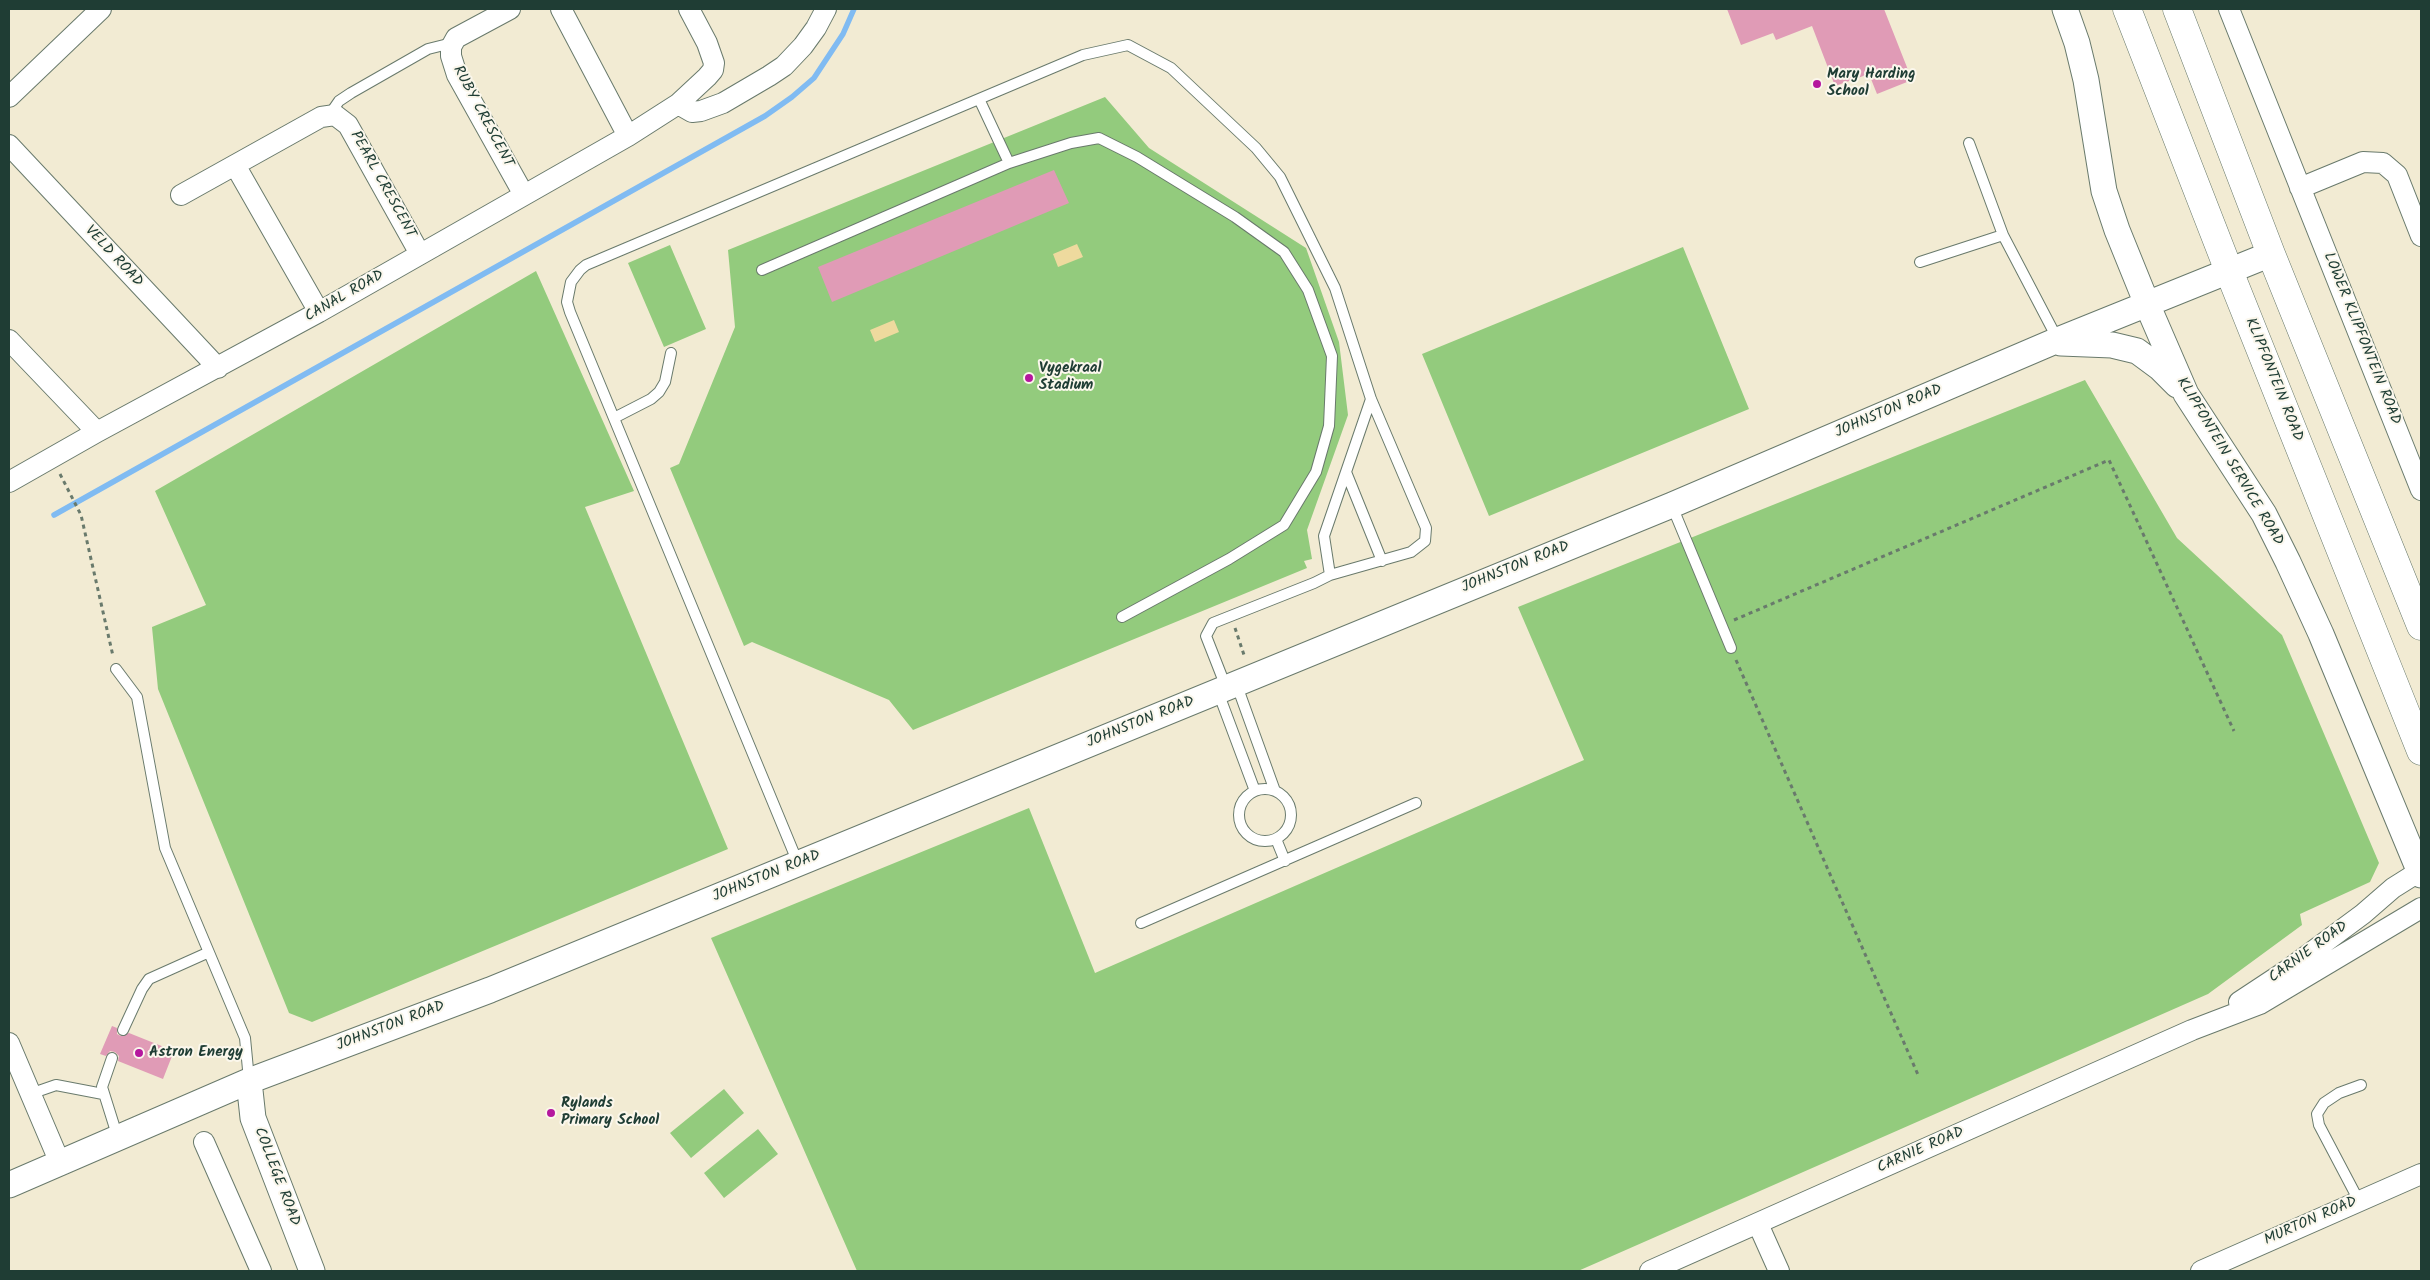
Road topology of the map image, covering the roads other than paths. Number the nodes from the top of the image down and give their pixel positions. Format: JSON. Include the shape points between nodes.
{"nodes":[{"id":1,"x":101,"y":9,"type":"edge"},
{"id":2,"x":510,"y":9,"type":"edge"},
{"id":3,"x":561,"y":9,"type":"edge"},
{"id":4,"x":689,"y":9,"type":"edge"},
{"id":5,"x":826,"y":9,"type":"edge"},
{"id":6,"x":2065,"y":9,"type":"edge"},
{"id":7,"x":2126,"y":9,"type":"edge"},
{"id":8,"x":2177,"y":9,"type":"edge"},
{"id":9,"x":2230,"y":9,"type":"edge"},
{"id":10,"x":452,"y":42,"type":"junction"},
{"id":11,"x":9,"y":97,"type":"edge"},
{"id":12,"x":980,"y":101,"type":"junction"},
{"id":13,"x":678,"y":104,"type":"junction"},
{"id":14,"x":330,"y":114,"type":"junction"},
{"id":15,"x":628,"y":136,"type":"junction"},
{"id":16,"x":1969,"y":143,"type":"dead end"},
{"id":17,"x":9,"y":145,"type":"edge"},
{"id":18,"x":1009,"y":163,"type":"junction"},
{"id":19,"x":235,"y":165,"type":"junction"},
{"id":20,"x":2300,"y":188,"type":"junction"},
{"id":21,"x":181,"y":195,"type":"dead end"},
{"id":22,"x":524,"y":195,"type":"junction"},
{"id":23,"x":2003,"y":235,"type":"junction"},
{"id":24,"x":2421,"y":236,"type":"edge"},
{"id":25,"x":420,"y":254,"type":"junction"},
{"id":26,"x":2272,"y":254,"type":"junction"},
{"id":27,"x":1920,"y":262,"type":"dead end"},
{"id":28,"x":762,"y":270,"type":"dead end"},
{"id":29,"x":2228,"y":271,"type":"junction"},
{"id":30,"x":2147,"y":304,"type":"junction"},
{"id":31,"x":319,"y":312,"type":"junction"},
{"id":32,"x":9,"y":340,"type":"edge"},
{"id":33,"x":2056,"y":342,"type":"junction"},
{"id":34,"x":671,"y":354,"type":"dead end"},
{"id":35,"x":218,"y":368,"type":"junction"},
{"id":36,"x":2186,"y":394,"type":"junction"},
{"id":37,"x":1371,"y":399,"type":"junction"},
{"id":38,"x":614,"y":418,"type":"junction"},
{"id":39,"x":97,"y":432,"type":"junction"},
{"id":40,"x":1346,"y":472,"type":"junction"},
{"id":41,"x":9,"y":482,"type":"edge"},
{"id":42,"x":2421,"y":490,"type":"edge"},
{"id":43,"x":1672,"y":505,"type":"junction"},
{"id":44,"x":1382,"y":561,"type":"junction"},
{"id":45,"x":1330,"y":575,"type":"junction"},
{"id":46,"x":1122,"y":617,"type":"dead end"},
{"id":47,"x":2421,"y":626,"type":"edge"},
{"id":48,"x":1731,"y":648,"type":"road end"},
{"id":49,"x":116,"y":669,"type":"road end"},
{"id":50,"x":1232,"y":681,"type":"junction"},
{"id":51,"x":2421,"y":751,"type":"edge"},
{"id":52,"x":1255,"y":791,"type":"junction"},
{"id":53,"x":1275,"y":791,"type":"junction"},
{"id":54,"x":1416,"y":803,"type":"dead end"},
{"id":55,"x":1276,"y":839,"type":"junction"},
{"id":56,"x":1285,"y":861,"type":"junction"},
{"id":57,"x":798,"y":864,"type":"junction"},
{"id":58,"x":2421,"y":872,"type":"edge"},
{"id":59,"x":2421,"y":908,"type":"edge"},
{"id":60,"x":1141,"y":923,"type":"dead end"},
{"id":61,"x":207,"y":953,"type":"junction"},
{"id":62,"x":123,"y":1030,"type":"dead end"},
{"id":63,"x":2192,"y":1030,"type":"junction"},
{"id":64,"x":9,"y":1043,"type":"edge"},
{"id":65,"x":112,"y":1058,"type":"dead end"},
{"id":66,"x":249,"y":1081,"type":"junction"},
{"id":67,"x":2361,"y":1085,"type":"dead end"},
{"id":68,"x":30,"y":1094,"type":"junction"},
{"id":69,"x":103,"y":1094,"type":"junction"},
{"id":70,"x":118,"y":1138,"type":"junction"},
{"id":71,"x":204,"y":1142,"type":"dead end"},
{"id":72,"x":60,"y":1163,"type":"junction"},
{"id":73,"x":2421,"y":1174,"type":"edge"},
{"id":74,"x":9,"y":1185,"type":"edge"},
{"id":75,"x":2359,"y":1201,"type":"junction"},
{"id":76,"x":1758,"y":1224,"type":"junction"},
{"id":77,"x":260,"y":1271,"type":"edge"},
{"id":78,"x":312,"y":1271,"type":"edge"},
{"id":79,"x":1650,"y":1271,"type":"edge"},
{"id":80,"x":1779,"y":1271,"type":"edge"},
{"id":81,"x":2201,"y":1271,"type":"edge"}],
"edges":[{"from":1,"to":11,"type":"street"},
{"from":2,"to":10,"type":"street","via":[[471,28]]},
{"from":3,"to":15,"type":"street"},
{"from":4,"to":13,"type":"street","name":"CANAL ROAD","via":[[714,64],[707,77]]},
{"from":5,"to":13,"type":"street","via":[[803,46],[784,66],[701,112],[692,112]]},
{"from":6,"to":30,"type":"street","name":"KLIPFONTEIN SERVICE ROAD","via":[[2086,80],[2104,191]]},
{"from":7,"to":29,"type":"main road","name":"KLIPFONTEIN ROAD"},
{"from":8,"to":26,"type":"main road"},
{"from":9,"to":20,"type":"street","name":"LOWER KLIPFONTEIN ROAD"},
{"from":10,"to":14,"type":"lane","via":[[428,49],[351,93],[339,101]]},
{"from":10,"to":22,"type":"street","name":"RUBY CRESCENT","via":[[451,56],[457,75]]},
{"from":12,"to":18,"type":"lane"},
{"from":12,"to":37,"type":"lane","via":[[1083,56],[1128,46],[1171,68],[1256,148],[1280,177],[1335,288]]},
{"from":12,"to":38,"type":"lane","via":[[580,270],[570,282],[567,302]]},
{"from":13,"to":15,"type":"street","name":"CANAL ROAD"},
{"from":14,"to":19,"type":"street"},
{"from":14,"to":25,"type":"street","name":"PEARL CRESCENT","via":[[340,117],[348,125]]},
{"from":15,"to":22,"type":"street","name":"CANAL ROAD"},
{"from":16,"to":23,"type":"lane"},
{"from":17,"to":35,"type":"street","name":"VELD ROAD"},
{"from":18,"to":28,"type":"lane"},
{"from":18,"to":46,"type":"lane","via":[[1071,143],[1099,138],[1137,157],[1235,217],[1284,252],[1308,290],[1332,356],[1329,426],[1324,444],[1316,472],[1284,525]]},
{"from":19,"to":21,"type":"street"},
{"from":19,"to":31,"type":"street"},
{"from":20,"to":24,"type":"street","via":[[2363,162],[2383,163],[2397,175]]},
{"from":20,"to":42,"type":"street","name":"LOWER KLIPFONTEIN ROAD"},
{"from":22,"to":25,"type":"street","name":"CANAL ROAD"},
{"from":23,"to":27,"type":"lane"},
{"from":23,"to":33,"type":"lane"},
{"from":25,"to":31,"type":"street","name":"CANAL ROAD"},
{"from":26,"to":29,"type":"street","name":"JOHNSTON ROAD"},
{"from":26,"to":47,"type":"main road"},
{"from":29,"to":30,"type":"street","name":"JOHNSTON ROAD"},
{"from":29,"to":51,"type":"main road","name":"KLIPFONTEIN ROAD"},
{"from":30,"to":33,"type":"street","name":"JOHNSTON ROAD"},
{"from":30,"to":36,"type":"street","name":"KLIPFONTEIN SERVICE ROAD"},
{"from":31,"to":35,"type":"street","name":"CANAL ROAD"},
{"from":32,"to":39,"type":"street"},
{"from":33,"to":36,"type":"street","via":[[2112,345],[2137,351]]},
{"from":33,"to":43,"type":"street","name":"JOHNSTON ROAD"},
{"from":34,"to":38,"type":"lane","via":[[660,392]]},
{"from":35,"to":39,"type":"street","name":"CANAL ROAD"},
{"from":36,"to":58,"type":"street","name":"KLIPFONTEIN SERVICE ROAD","via":[[2264,514],[2280,546],[2321,634]]},
{"from":37,"to":40,"type":"lane"},
{"from":37,"to":44,"type":"lane","via":[[1426,528],[1425,540],[1411,552]]},
{"from":38,"to":57,"type":"lane"},
{"from":39,"to":41,"type":"street","name":"CANAL ROAD"},
{"from":40,"to":44,"type":"lane"},
{"from":40,"to":45,"type":"lane","via":[[1324,536]]},
{"from":43,"to":48,"type":"lane"},
{"from":43,"to":50,"type":"street","name":"JOHNSTON ROAD"},
{"from":44,"to":45,"type":"lane"},
{"from":45,"to":50,"type":"lane","via":[[1213,623],[1206,636]]},
{"from":49,"to":61,"type":"lane","via":[[137,697],[165,848]]},
{"from":50,"to":52,"type":"lane"},
{"from":50,"to":53,"type":"lane"},
{"from":50,"to":57,"type":"street","name":"JOHNSTON ROAD"},
{"from":52,"to":53,"type":"lane"},
{"from":52,"to":55,"type":"lane","via":[[1241,806],[1242,826],[1256,839]]},
{"from":53,"to":55,"type":"lane","via":[[1286,801],[1291,815],[1289,825]]},
{"from":54,"to":56,"type":"lane"},
{"from":55,"to":56,"type":"lane"},
{"from":56,"to":60,"type":"lane"},
{"from":57,"to":66,"type":"street","name":"JOHNSTON ROAD","via":[[490,990]]},
{"from":58,"to":63,"type":"street","name":"CARNIE ROAD","via":[[2393,888],[2286,971]]},
{"from":59,"to":63,"type":"street","name":"CARNIE ROAD","via":[[2260,1004]]},
{"from":61,"to":62,"type":"lane","via":[[149,980]]},
{"from":61,"to":66,"type":"lane","via":[[244,1038]]},
{"from":63,"to":76,"type":"street","name":"CARNIE ROAD"},
{"from":64,"to":68,"type":"street"},
{"from":65,"to":69,"type":"lane","via":[[102,1087]]},
{"from":66,"to":70,"type":"street","name":"JOHNSTON ROAD"},
{"from":66,"to":78,"type":"street","name":"COLLEGE ROAD","via":[[254,1118]]},
{"from":67,"to":75,"type":"lane","via":[[2339,1093],[2324,1103],[2317,1114],[2323,1134]]},
{"from":68,"to":69,"type":"lane","via":[[56,1085]]},
{"from":68,"to":72,"type":"street"},
{"from":69,"to":70,"type":"lane"},
{"from":70,"to":72,"type":"street","name":"JOHNSTON ROAD"},
{"from":71,"to":77,"type":"street"},
{"from":72,"to":74,"type":"street","name":"JOHNSTON ROAD"},
{"from":73,"to":75,"type":"street","name":"MURTON ROAD"},
{"from":75,"to":81,"type":"street","name":"MURTON ROAD"},
{"from":76,"to":79,"type":"street","name":"CARNIE ROAD"},
{"from":76,"to":80,"type":"street"}]}
